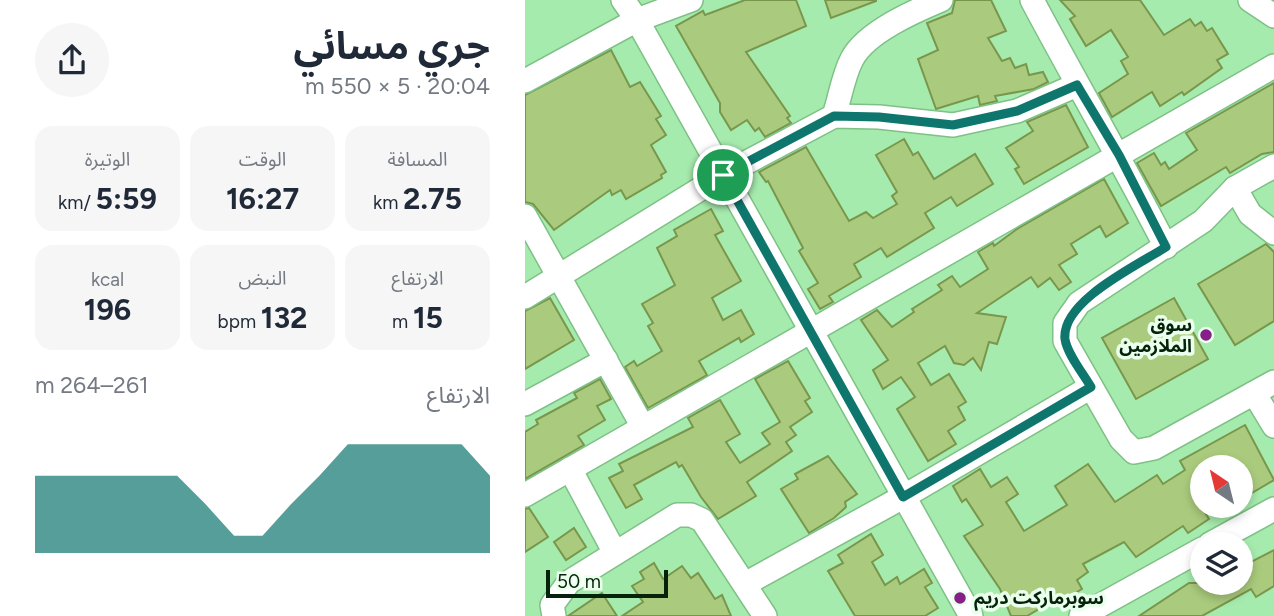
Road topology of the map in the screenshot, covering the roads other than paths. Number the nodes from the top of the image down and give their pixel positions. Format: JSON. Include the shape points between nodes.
{"nodes":[{"id":1,"x":623,"y":0,"type":"edge"},
{"id":2,"x":691,"y":0,"type":"edge"},
{"id":3,"x":941,"y":0,"type":"edge"},
{"id":4,"x":1032,"y":0,"type":"edge"},
{"id":5,"x":1249,"y":0,"type":"edge"},
{"id":6,"x":1274,"y":16,"type":"edge"},
{"id":7,"x":637,"y":20,"type":"junction"},
{"id":8,"x":1274,"y":66,"type":"edge"},
{"id":9,"x":525,"y":81,"type":"edge"},
{"id":10,"x":1077,"y":85,"type":"junction"},
{"id":11,"x":834,"y":116,"type":"junction"},
{"id":12,"x":1119,"y":155,"type":"junction"},
{"id":13,"x":1274,"y":166,"type":"edge"},
{"id":14,"x":723,"y":175,"type":"junction"},
{"id":15,"x":1235,"y":188,"type":"junction"},
{"id":16,"x":525,"y":216,"type":"edge"},
{"id":17,"x":1274,"y":233,"type":"edge"},
{"id":18,"x":1166,"y":247,"type":"junction"},
{"id":19,"x":560,"y":278,"type":"junction"},
{"id":20,"x":525,"y":298,"type":"edge"},
{"id":21,"x":812,"y":333,"type":"junction"},
{"id":22,"x":606,"y":360,"type":"junction"},
{"id":23,"x":1091,"y":387,"type":"junction"},
{"id":24,"x":1264,"y":387,"type":"edge"},
{"id":25,"x":525,"y":404,"type":"edge"},
{"id":26,"x":1274,"y":426,"type":"edge"},
{"id":27,"x":643,"y":427,"type":"junction"},
{"id":28,"x":571,"y":469,"type":"junction"},
{"id":29,"x":525,"y":495,"type":"edge"},
{"id":30,"x":903,"y":497,"type":"junction"},
{"id":31,"x":1274,"y":509,"type":"edge"},
{"id":32,"x":1232,"y":532,"type":"edge"},
{"id":33,"x":615,"y":553,"type":"junction"},
{"id":34,"x":1190,"y":556,"type":"edge"},
{"id":35,"x":745,"y":584,"type":"junction"},
{"id":36,"x":554,"y":616,"type":"edge"},
{"id":37,"x":765,"y":616,"type":"edge"},
{"id":38,"x":971,"y":616,"type":"edge"},
{"id":39,"x":1081,"y":616,"type":"edge"}],
"edges":[{"from":1,"to":7,"type":"street"},
{"from":2,"to":7,"type":"street"},
{"from":3,"to":11,"type":"street","via":[[884,29],[853,57]]},
{"from":4,"to":10,"type":"street"},
{"from":5,"to":6,"type":"street"},
{"from":7,"to":9,"type":"street"},
{"from":7,"to":14,"type":"street"},
{"from":8,"to":12,"type":"street"},
{"from":10,"to":11,"type":"street","via":[[1017,111],[953,125]]},
{"from":10,"to":12,"type":"street"},
{"from":11,"to":14,"type":"street"},
{"from":12,"to":18,"type":"street"},
{"from":12,"to":21,"type":"street"},
{"from":13,"to":15,"type":"street"},
{"from":14,"to":19,"type":"street"},
{"from":14,"to":21,"type":"street"},
{"from":15,"to":17,"type":"street","via":[[1250,214]]},
{"from":15,"to":18,"type":"street","via":[[1203,221]]},
{"from":16,"to":19,"type":"street"},
{"from":18,"to":23,"type":"street","via":[[1079,303],[1065,323],[1065,341]]},
{"from":19,"to":20,"type":"street"},
{"from":19,"to":22,"type":"street"},
{"from":21,"to":27,"type":"street"},
{"from":21,"to":30,"type":"street"},
{"from":22,"to":25,"type":"street"},
{"from":22,"to":27,"type":"street"},
{"from":23,"to":24,"type":"street","via":[[1121,439],[1134,452],[1154,448]]},
{"from":23,"to":30,"type":"street"},
{"from":24,"to":26,"type":"street"},
{"from":27,"to":28,"type":"street"},
{"from":28,"to":29,"type":"street"},
{"from":28,"to":33,"type":"street"},
{"from":30,"to":35,"type":"street"},
{"from":30,"to":38,"type":"street"},
{"from":31,"to":32,"type":"street"},
{"from":33,"to":35,"type":"street","via":[[677,515],[691,515],[702,520]]},
{"from":33,"to":36,"type":"street","via":[[569,582],[552,605]]},
{"from":34,"to":39,"type":"street"},
{"from":35,"to":37,"type":"street"}]}
